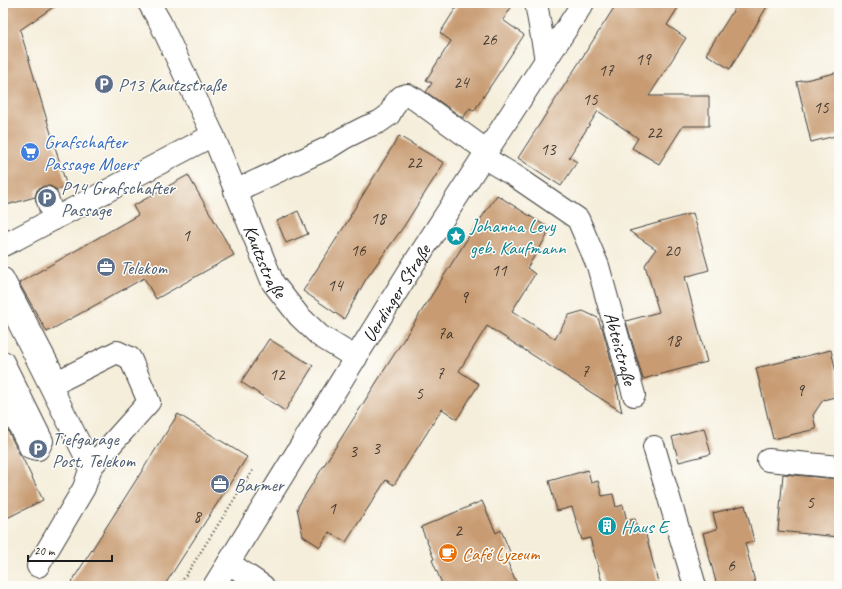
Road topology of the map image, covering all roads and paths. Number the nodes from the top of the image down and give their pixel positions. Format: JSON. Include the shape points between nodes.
{"nodes":[{"id":1,"x":536,"y":3,"type":"edge"},
{"id":2,"x":583,"y":3,"type":"edge"},
{"id":3,"x":152,"y":4,"type":"edge"},
{"id":4,"x":546,"y":60,"type":"junction"},
{"id":5,"x":213,"y":135,"type":"junction"},
{"id":6,"x":485,"y":154,"type":"junction"},
{"id":7,"x":235,"y":191,"type":"junction"},
{"id":8,"x":48,"y":198,"type":"dead end"},
{"id":9,"x":54,"y":219,"type":"junction"},
{"id":10,"x":3,"y":244,"type":"edge"},
{"id":11,"x":3,"y":279,"type":"edge"},
{"id":12,"x":3,"y":297,"type":"edge"},
{"id":13,"x":356,"y":358,"type":"junction"},
{"id":14,"x":3,"y":362,"type":"edge"},
{"id":15,"x":3,"y":393,"type":"edge"},
{"id":16,"x":634,"y":395,"type":"dead end"},
{"id":17,"x":654,"y":447,"type":"dead end"},
{"id":18,"x":768,"y":460,"type":"dead end"},
{"id":19,"x":92,"y":467,"type":"junction"},
{"id":20,"x":839,"y":467,"type":"edge"},
{"id":21,"x":229,"y":563,"type":"junction"},
{"id":22,"x":38,"y":566,"type":"dead end"},
{"id":23,"x":214,"y":586,"type":"edge"},
{"id":24,"x":262,"y":586,"type":"edge"},
{"id":25,"x":695,"y":586,"type":"edge"}],
"edges":[{"from":1,"to":4,"type":"street"},
{"from":2,"to":4,"type":"street","name":"Uerdinger Straße"},
{"from":3,"to":5,"type":"street","name":"Kautzstraße"},
{"from":4,"to":6,"type":"street","name":"Uerdinger Straße"},
{"from":5,"to":7,"type":"street","name":"Kautzstraße"},
{"from":5,"to":9,"type":"street"},
{"from":6,"to":7,"type":"street","name":"Abteistraße","via":[[407,95],[401,97],[389,115],[379,122]]},
{"from":6,"to":13,"type":"street","name":"Uerdinger Straße"},
{"from":6,"to":16,"type":"street","name":"Abteistraße","via":[[578,219],[598,266]]},
{"from":7,"to":13,"type":"street","name":"Kautzstraße","via":[[273,283],[299,316],[320,336]]},
{"from":8,"to":9,"type":"street"},
{"from":9,"to":10,"type":"street"},
{"from":11,"to":19,"type":"street","via":[[57,382],[117,352],[130,358],[150,402]]},
{"from":12,"to":19,"type":"street","via":[[8,301]]},
{"from":13,"to":21,"type":"street","name":"Uerdinger Straße"},
{"from":14,"to":15,"type":"street","via":[[42,441],[38,449],[30,447]]},
{"from":17,"to":25,"type":"street"},
{"from":18,"to":20,"type":"street"},
{"from":19,"to":22,"type":"street","via":[[84,488]]},
{"from":21,"to":23,"type":"street","name":"Uerdinger Straße"},
{"from":21,"to":24,"type":"street"}]}
